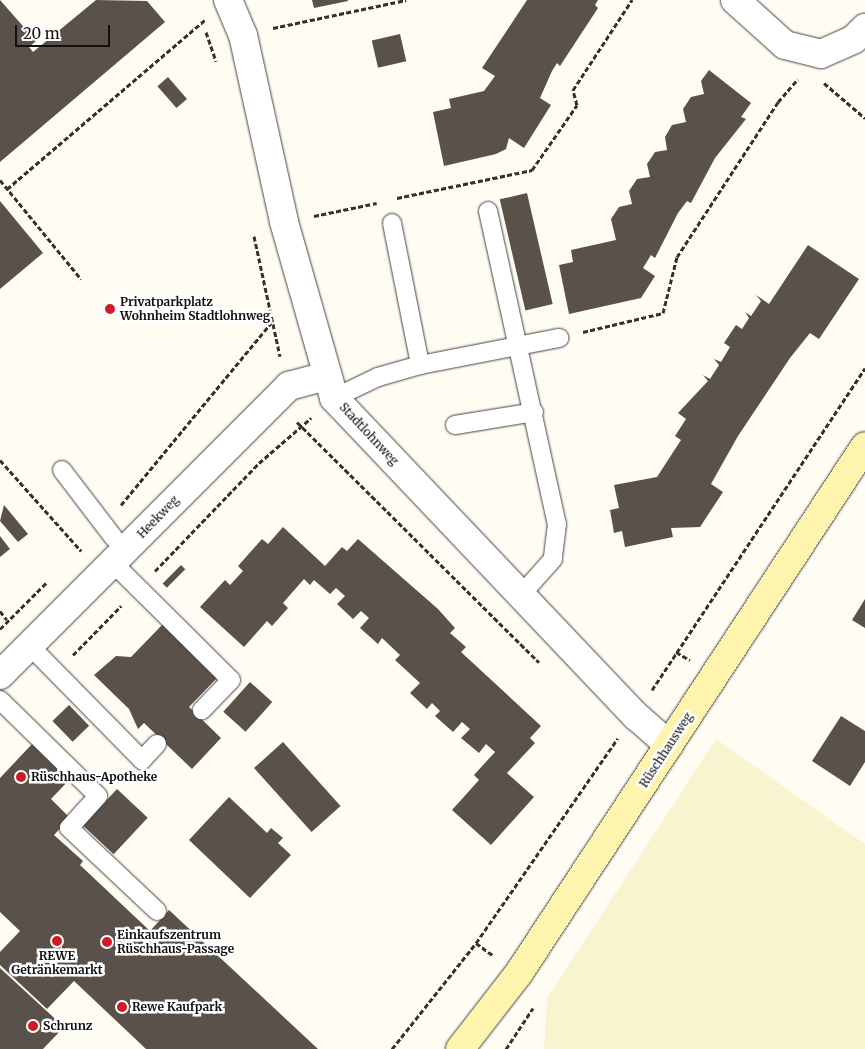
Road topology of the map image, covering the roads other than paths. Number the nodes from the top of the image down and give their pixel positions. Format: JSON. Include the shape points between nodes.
{"nodes":[{"id":1,"x":228,"y":0,"type":"edge"},
{"id":2,"x":735,"y":0,"type":"edge"},
{"id":3,"x":865,"y":28,"type":"edge"},
{"id":4,"x":488,"y":211,"type":"dead end"},
{"id":5,"x":392,"y":224,"type":"dead end"},
{"id":6,"x":559,"y":338,"type":"road end"},
{"id":7,"x":519,"y":346,"type":"junction"},
{"id":8,"x":420,"y":365,"type":"junction"},
{"id":9,"x":330,"y":387,"type":"junction"},
{"id":10,"x":534,"y":412,"type":"junction"},
{"id":11,"x":455,"y":425,"type":"dead end"},
{"id":12,"x":865,"y":446,"type":"edge"},
{"id":13,"x":62,"y":470,"type":"dead end"},
{"id":14,"x":109,"y":549,"type":"junction"},
{"id":15,"x":520,"y":595,"type":"junction"},
{"id":16,"x":30,"y":646,"type":"junction"},
{"id":17,"x":0,"y":675,"type":"edge"},
{"id":18,"x":0,"y":700,"type":"edge"},
{"id":19,"x":202,"y":710,"type":"dead end"},
{"id":20,"x":157,"y":744,"type":"dead end"},
{"id":21,"x":669,"y":745,"type":"junction"},
{"id":22,"x":157,"y":911,"type":"dead end"},
{"id":23,"x":460,"y":1049,"type":"edge"}],
"edges":[{"from":1,"to":9,"type":"street","name":"Stadtlohnweg","via":[[243,35],[284,222]]},
{"from":2,"to":3,"type":"street","via":[[785,45],[821,54],[854,39]]},
{"from":4,"to":7,"type":"lane"},
{"from":5,"to":8,"type":"lane"},
{"from":6,"to":7,"type":"lane"},
{"from":7,"to":8,"type":"lane"},
{"from":7,"to":10,"type":"lane"},
{"from":8,"to":9,"type":"lane"},
{"from":9,"to":14,"type":"street","name":"Heekweg","via":[[289,386]]},
{"from":9,"to":15,"type":"street","name":"Stadtlohnweg"},
{"from":10,"to":11,"type":"lane"},
{"from":10,"to":15,"type":"lane","via":[[558,540],[554,559]]},
{"from":12,"to":21,"type":"main road","name":"Rüschhausweg"},
{"from":13,"to":14,"type":"lane"},
{"from":14,"to":16,"type":"street","name":"Heekweg"},
{"from":14,"to":19,"type":"lane","via":[[137,589],[231,680]]},
{"from":15,"to":21,"type":"street","name":"Stadtlohnweg"},
{"from":16,"to":17,"type":"street","name":"Heekweg"},
{"from":16,"to":20,"type":"lane","via":[[142,760]]},
{"from":18,"to":22,"type":"lane","via":[[98,796],[69,828]]},
{"from":21,"to":23,"type":"main road","name":"Rüschhausweg","via":[[519,973]]}]}
